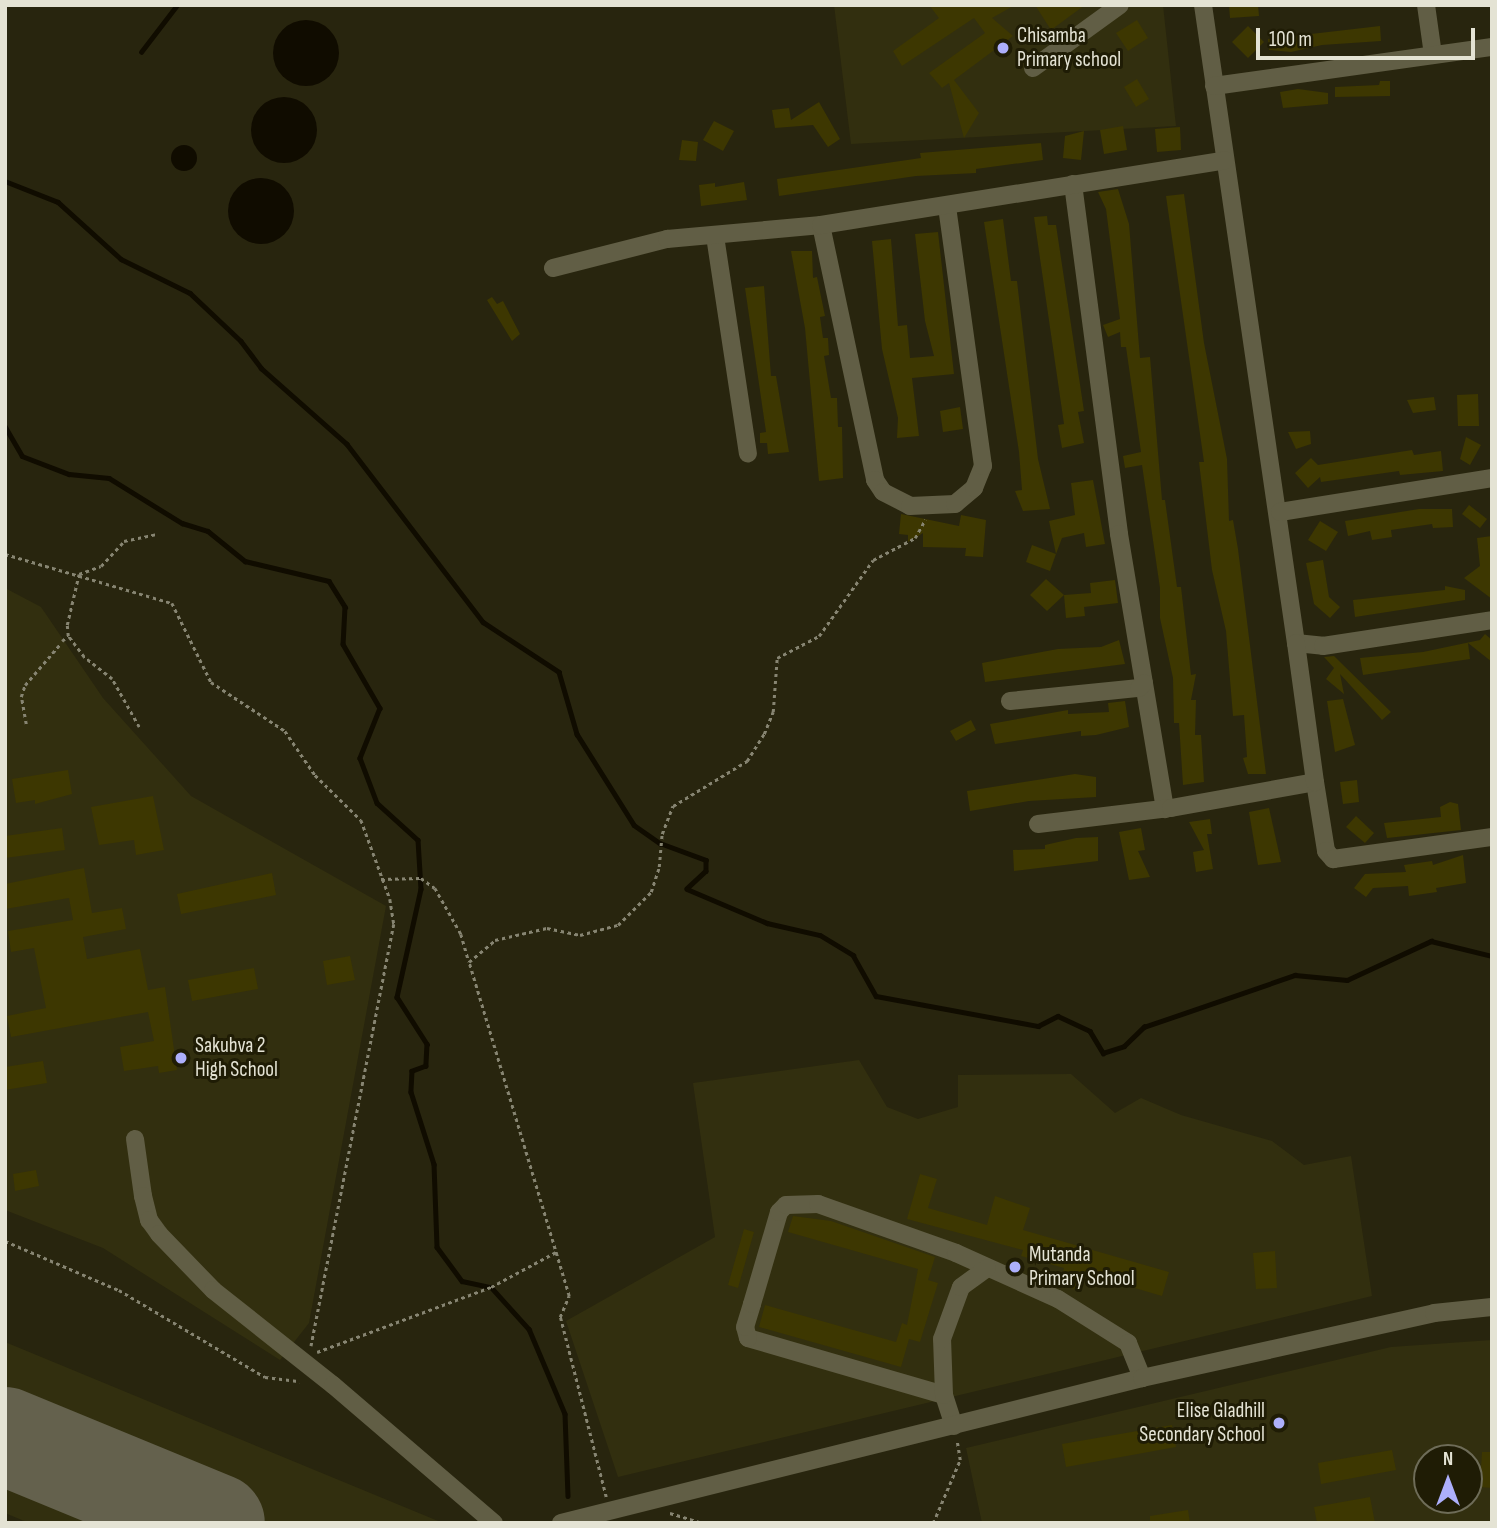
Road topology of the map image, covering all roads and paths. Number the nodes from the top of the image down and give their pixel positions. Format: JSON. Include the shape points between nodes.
{"nodes":[{"id":1,"x":1120,"y":5,"type":"edge"},
{"id":2,"x":1203,"y":5,"type":"edge"},
{"id":3,"x":1426,"y":5,"type":"edge"},
{"id":4,"x":1492,"y":47,"type":"edge"},
{"id":5,"x":1433,"y":55,"type":"junction"},
{"id":6,"x":1033,"y":68,"type":"dead end"},
{"id":7,"x":1214,"y":86,"type":"junction"},
{"id":8,"x":1225,"y":160,"type":"junction"},
{"id":9,"x":1073,"y":184,"type":"junction"},
{"id":10,"x":947,"y":205,"type":"junction"},
{"id":11,"x":821,"y":225,"type":"junction"},
{"id":12,"x":715,"y":236,"type":"junction"},
{"id":13,"x":553,"y":268,"type":"dead end"},
{"id":14,"x":748,"y":454,"type":"dead end"},
{"id":15,"x":1492,"y":478,"type":"edge"},
{"id":16,"x":929,"y":506,"type":"junction"},
{"id":17,"x":1280,"y":512,"type":"junction"},
{"id":18,"x":156,"y":534,"type":"dead end"},
{"id":19,"x":5,"y":554,"type":"edge"},
{"id":20,"x":79,"y":574,"type":"junction"},
{"id":21,"x":1492,"y":620,"type":"edge"},
{"id":22,"x":68,"y":635,"type":"junction"},
{"id":23,"x":1296,"y":643,"type":"junction"},
{"id":24,"x":1144,"y":683,"type":"junction"},
{"id":25,"x":1010,"y":701,"type":"dead end"},
{"id":26,"x":26,"y":724,"type":"dead end"},
{"id":27,"x":139,"y":727,"type":"dead end"},
{"id":28,"x":1315,"y":782,"type":"junction"},
{"id":29,"x":1165,"y":809,"type":"junction"},
{"id":30,"x":1038,"y":824,"type":"dead end"},
{"id":31,"x":1492,"y":837,"type":"edge"},
{"id":32,"x":381,"y":878,"type":"junction"},
{"id":33,"x":469,"y":962,"type":"junction"},
{"id":34,"x":135,"y":1139,"type":"dead end"},
{"id":35,"x":5,"y":1241,"type":"edge"},
{"id":36,"x":556,"y":1252,"type":"junction"},
{"id":37,"x":987,"y":1268,"type":"junction"},
{"id":38,"x":1492,"y":1307,"type":"edge"},
{"id":39,"x":1142,"y":1378,"type":"junction"},
{"id":40,"x":306,"y":1382,"type":"dead end"},
{"id":41,"x":944,"y":1395,"type":"junction"},
{"id":42,"x":954,"y":1426,"type":"junction"},
{"id":43,"x":657,"y":1501,"type":"junction"},
{"id":44,"x":608,"y":1511,"type":"junction"},
{"id":45,"x":494,"y":1523,"type":"edge"},
{"id":46,"x":561,"y":1523,"type":"edge"},
{"id":47,"x":704,"y":1523,"type":"edge"},
{"id":48,"x":933,"y":1523,"type":"edge"}],
"edges":[{"from":1,"to":6,"type":"street"},
{"from":2,"to":7,"type":"street"},
{"from":3,"to":5,"type":"street"},
{"from":4,"to":5,"type":"street"},
{"from":5,"to":7,"type":"street"},
{"from":7,"to":8,"type":"street"},
{"from":8,"to":9,"type":"street"},
{"from":8,"to":17,"type":"street"},
{"from":9,"to":10,"type":"street"},
{"from":9,"to":24,"type":"street","via":[[1119,534]]},
{"from":10,"to":11,"type":"street"},
{"from":10,"to":16,"type":"street","via":[[983,466],[974,488],[955,504]]},
{"from":11,"to":12,"type":"street"},
{"from":11,"to":16,"type":"street","via":[[875,480],[883,492],[910,506]]},
{"from":12,"to":13,"type":"street","via":[[667,239]]},
{"from":12,"to":14,"type":"street"},
{"from":15,"to":17,"type":"street"},
{"from":16,"to":33,"type":"path","via":[[915,538],[873,560],[819,636],[777,659],[774,712],[764,734],[747,761],[673,806],[650,892],[618,925],[580,935],[547,928],[495,940]]},
{"from":17,"to":23,"type":"street"},
{"from":18,"to":20,"type":"path","via":[[124,541],[101,566]]},
{"from":19,"to":20,"type":"path"},
{"from":20,"to":22,"type":"path"},
{"from":20,"to":32,"type":"path","via":[[172,603],[211,682],[285,731],[315,775],[361,820]]},
{"from":21,"to":23,"type":"street","via":[[1323,646]]},
{"from":22,"to":26,"type":"path","via":[[25,685],[21,697]]},
{"from":22,"to":27,"type":"path","via":[[83,657],[112,680]]},
{"from":23,"to":28,"type":"street"},
{"from":24,"to":25,"type":"street","via":[[1139,688]]},
{"from":24,"to":29,"type":"street"},
{"from":28,"to":29,"type":"street"},
{"from":28,"to":31,"type":"street","via":[[1326,851],[1337,860]]},
{"from":29,"to":30,"type":"street"},
{"from":32,"to":33,"type":"path","via":[[421,878],[435,888],[461,934]]},
{"from":32,"to":36,"type":"path","via":[[394,924],[306,1356],[491,1287]]},
{"from":33,"to":36,"type":"path"},
{"from":34,"to":45,"type":"street","via":[[149,1220],[159,1234],[213,1290]]},
{"from":35,"to":40,"type":"path","via":[[119,1290],[265,1377]]},
{"from":36,"to":44,"type":"path","via":[[569,1296],[560,1317],[603,1471]]},
{"from":37,"to":39,"type":"street","via":[[1101,1323],[1136,1353]]},
{"from":37,"to":41,"type":"street","via":[[961,1287],[949,1312],[942,1339]]},
{"from":37,"to":41,"type":"street","via":[[818,1203],[797,1202],[779,1212],[745,1327],[748,1338]]},
{"from":38,"to":39,"type":"street","via":[[1434,1314]]},
{"from":39,"to":42,"type":"street"},
{"from":41,"to":42,"type":"street"},
{"from":42,"to":43,"type":"street"},
{"from":42,"to":48,"type":"path","via":[[960,1460]]},
{"from":43,"to":44,"type":"street"},
{"from":43,"to":47,"type":"path","via":[[671,1514]]},
{"from":44,"to":46,"type":"street"}]}
